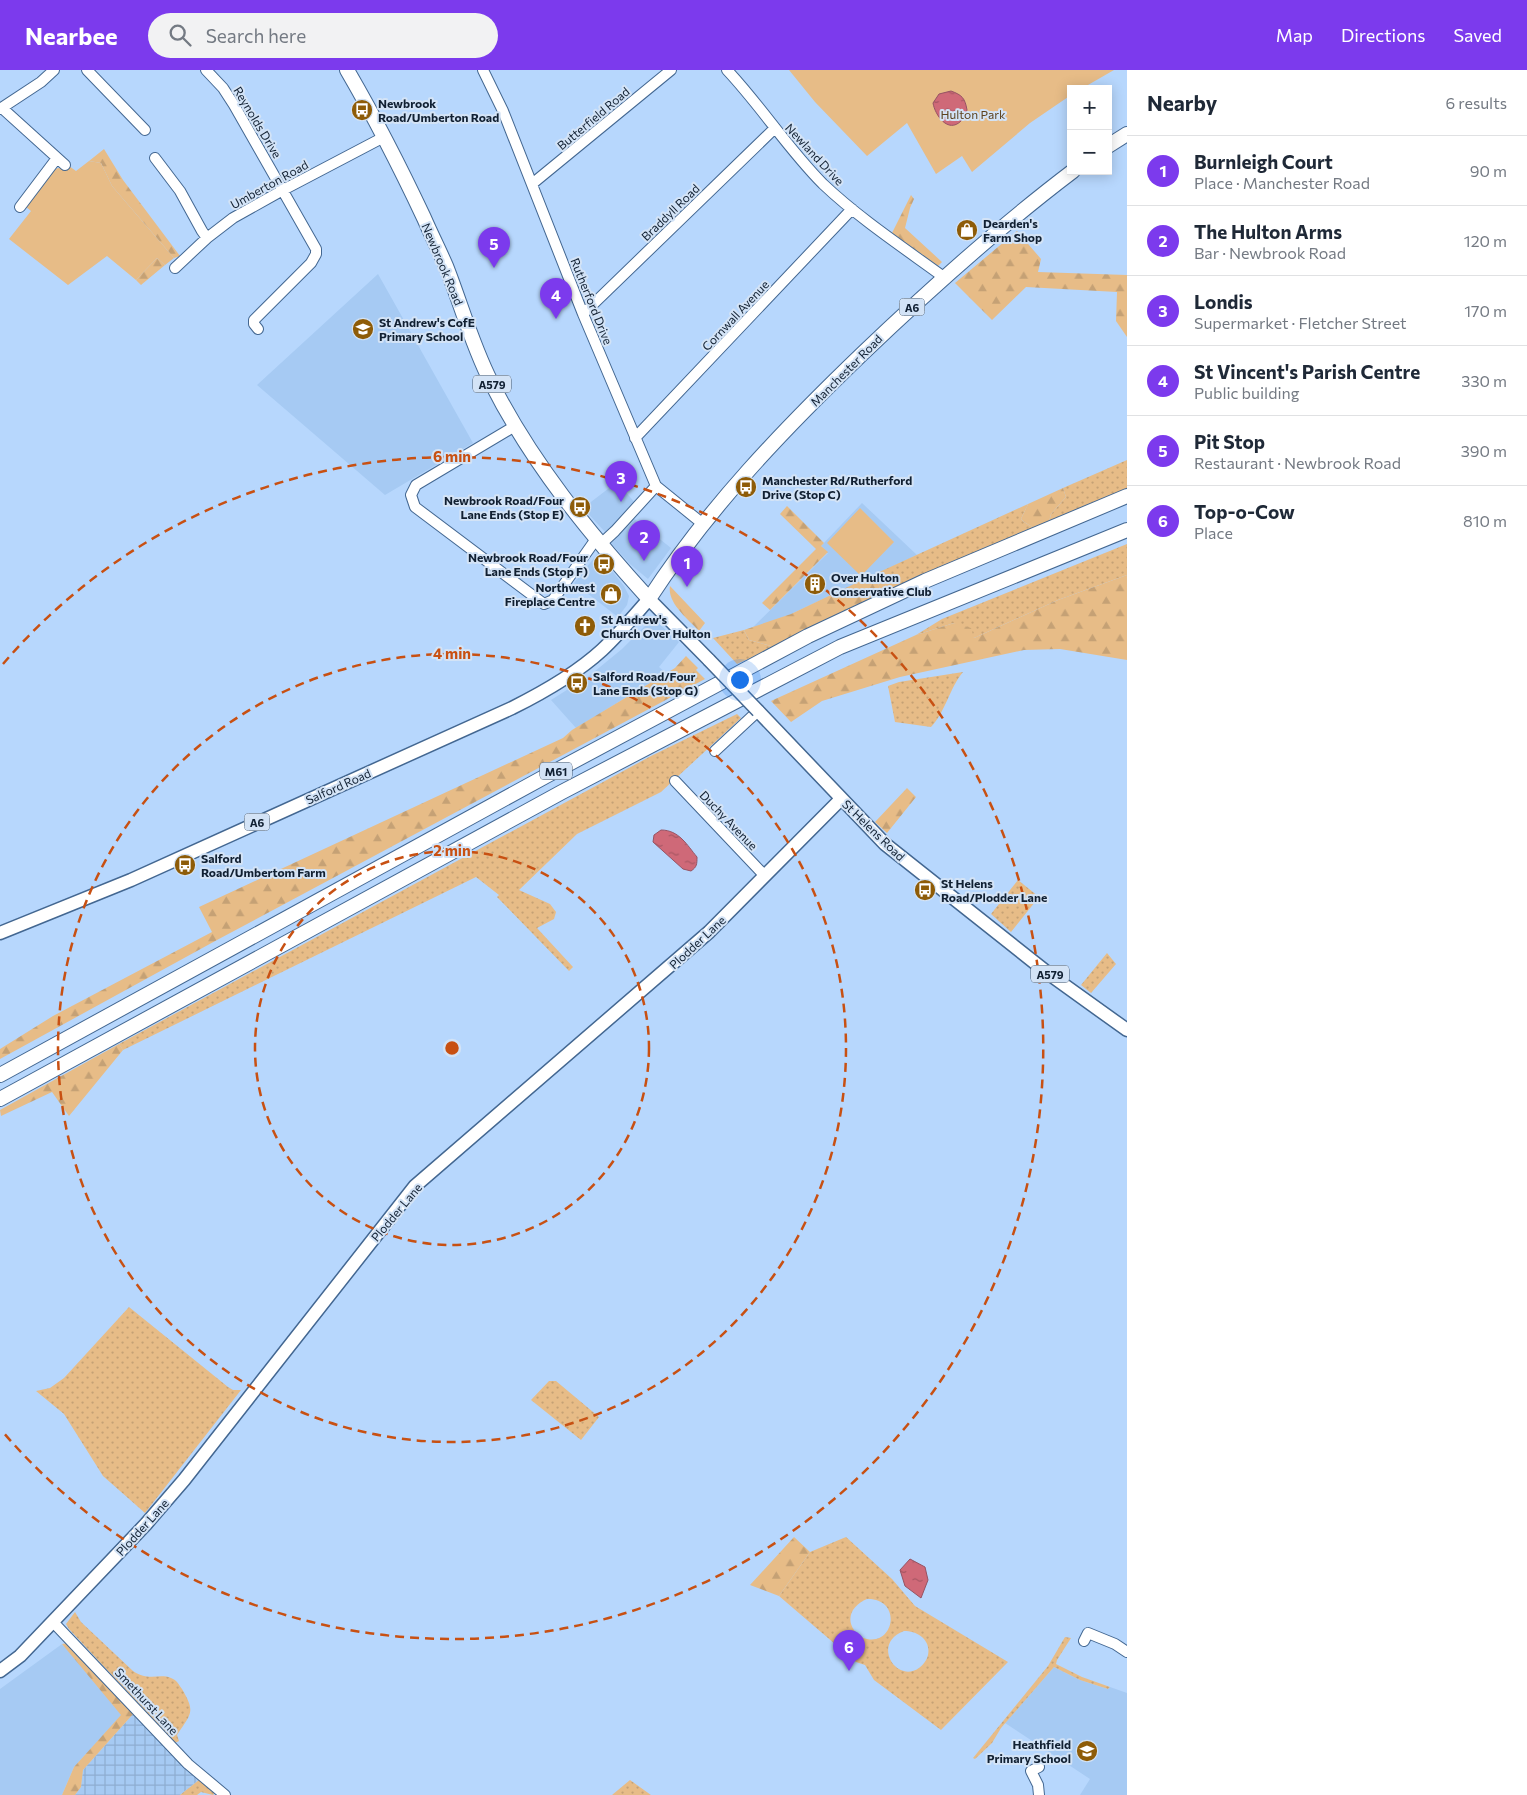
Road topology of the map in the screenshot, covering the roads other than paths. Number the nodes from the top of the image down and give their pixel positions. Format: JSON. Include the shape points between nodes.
{"nodes":[{"id":1,"x":54,"y":70,"type":"edge"},
{"id":2,"x":87,"y":70,"type":"edge"},
{"id":3,"x":206,"y":70,"type":"edge"},
{"id":4,"x":347,"y":70,"type":"edge"},
{"id":5,"x":482,"y":70,"type":"edge"},
{"id":6,"x":670,"y":70,"type":"edge"},
{"id":7,"x":727,"y":70,"type":"edge"},
{"id":8,"x":1,"y":109,"type":"edge"},
{"id":9,"x":774,"y":129,"type":"junction"},
{"id":10,"x":145,"y":130,"type":"dead end"},
{"id":11,"x":1127,"y":134,"type":"edge"},
{"id":12,"x":384,"y":137,"type":"junction"},
{"id":13,"x":1112,"y":143,"type":"edge"},
{"id":14,"x":156,"y":163,"type":"dead end"},
{"id":15,"x":1068,"y":175,"type":"edge"},
{"id":16,"x":532,"y":184,"type":"junction"},
{"id":17,"x":283,"y":190,"type":"junction"},
{"id":18,"x":20,"y":207,"type":"dead end"},
{"id":19,"x":852,"y":209,"type":"junction"},
{"id":20,"x":207,"y":238,"type":"junction"},
{"id":21,"x":175,"y":268,"type":"dead end"},
{"id":22,"x":945,"y":278,"type":"junction"},
{"id":23,"x":583,"y":314,"type":"junction"},
{"id":24,"x":258,"y":329,"type":"dead end"},
{"id":25,"x":515,"y":426,"type":"junction"},
{"id":26,"x":635,"y":438,"type":"junction"},
{"id":27,"x":656,"y":486,"type":"junction"},
{"id":28,"x":1127,"y":496,"type":"edge"},
{"id":29,"x":702,"y":524,"type":"junction"},
{"id":30,"x":1127,"y":530,"type":"edge"},
{"id":31,"x":599,"y":542,"type":"junction"},
{"id":32,"x":649,"y":599,"type":"junction"},
{"id":33,"x":758,"y":715,"type":"junction"},
{"id":34,"x":715,"y":751,"type":"dead end"},
{"id":35,"x":674,"y":781,"type":"dead end"},
{"id":36,"x":841,"y":799,"type":"junction"},
{"id":37,"x":765,"y":876,"type":"junction"},
{"id":38,"x":0,"y":933,"type":"edge"},
{"id":39,"x":1127,"y":1030,"type":"edge"},
{"id":40,"x":0,"y":1075,"type":"edge"},
{"id":41,"x":0,"y":1099,"type":"edge"},
{"id":42,"x":53,"y":1622,"type":"junction"},
{"id":43,"x":1084,"y":1641,"type":"dead end"},
{"id":44,"x":1127,"y":1652,"type":"edge"},
{"id":45,"x":0,"y":1671,"type":"edge"},
{"id":46,"x":1039,"y":1767,"type":"dead end"},
{"id":47,"x":225,"y":1795,"type":"edge"},
{"id":48,"x":1039,"y":1795,"type":"edge"}],
"edges":[{"from":1,"to":8,"type":"street"},
{"from":2,"to":10,"type":"street"},
{"from":3,"to":17,"type":"street","name":"Reynolds Drive","via":[[223,88]]},
{"from":4,"to":12,"type":"highway","name":"Newbrook Road","number":"A579"},
{"from":5,"to":16,"type":"street","name":"Rutherford Drive","via":[[503,111]]},
{"from":6,"to":16,"type":"street","name":"Butterfield Road"},
{"from":7,"to":9,"type":"street","name":"Newland Drive"},
{"from":8,"to":18,"type":"street","via":[[61,162]]},
{"from":9,"to":19,"type":"street","name":"Newland Drive","via":[[816,176]]},
{"from":9,"to":23,"type":"street","name":"Braddyll Road"},
{"from":11,"to":13,"type":"highway"},
{"from":12,"to":17,"type":"street","name":"Umberton Road"},
{"from":12,"to":25,"type":"highway","name":"Newbrook Road","number":"A579","via":[[446,265],[482,364]]},
{"from":14,"to":20,"type":"street","via":[[180,191]]},
{"from":15,"to":22,"type":"highway","name":"Manchester Road","number":"A6"},
{"from":16,"to":23,"type":"street","name":"Rutherford Drive"},
{"from":17,"to":20,"type":"street","name":"Umberton Road","via":[[233,218]]},
{"from":17,"to":24,"type":"street","name":"Reynolds Drive","via":[[314,244],[316,254],[254,320]]},
{"from":19,"to":22,"type":"street","name":"Newland Drive"},
{"from":19,"to":26,"type":"street","name":"Cornwall Avenue"},
{"from":20,"to":21,"type":"street","name":"Umberton Road"},
{"from":22,"to":29,"type":"highway","name":"Manchester Road","number":"A6","via":[[827,388]]},
{"from":23,"to":26,"type":"street","name":"Rutherford Drive"},
{"from":25,"to":31,"type":"highway","name":"Newbrook Road","number":"A579","via":[[555,487]]},
{"from":25,"to":31,"type":"street","via":[[416,485],[411,496],[415,506],[544,604],[553,600]]},
{"from":26,"to":27,"type":"street","name":"Rutherford Drive"},
{"from":27,"to":29,"type":"street","name":"Rutherford Drive"},
{"from":27,"to":31,"type":"street","via":[[616,531]]},
{"from":28,"to":40,"type":"highway","number":"M61","via":[[925,581],[808,636]]},
{"from":29,"to":32,"type":"highway","name":"Manchester Road","number":"A6"},
{"from":30,"to":41,"type":"highway","number":"M61","via":[[840,647],[562,792]]},
{"from":31,"to":32,"type":"highway","name":"Newbrook Road","number":"A579"},
{"from":32,"to":33,"type":"main road","name":"St Helens Road","number":"A579","bridge":true},
{"from":32,"to":38,"type":"main road","name":"Salford Road","number":"A6","via":[[602,651],[540,695],[131,880]]},
{"from":33,"to":34,"type":"street"},
{"from":33,"to":36,"type":"main road","name":"St Helens Road","number":"A579"},
{"from":35,"to":37,"type":"street","name":"Duchy Avenue"},
{"from":36,"to":37,"type":"main road","name":"Plodder Lane"},
{"from":36,"to":39,"type":"main road","name":"St Helens Road","number":"A579","via":[[903,859],[1078,996]]},
{"from":37,"to":42,"type":"main road","name":"Plodder Lane","via":[[669,968],[415,1186],[178,1488]]},
{"from":42,"to":45,"type":"main road","name":"Plodder Lane","via":[[20,1656]]},
{"from":42,"to":47,"type":"street","name":"Smethurst Lane","via":[[188,1764]]},
{"from":43,"to":44,"type":"street","via":[[1088,1633]]},
{"from":46,"to":48,"type":"street","via":[[1031,1771]]}]}
